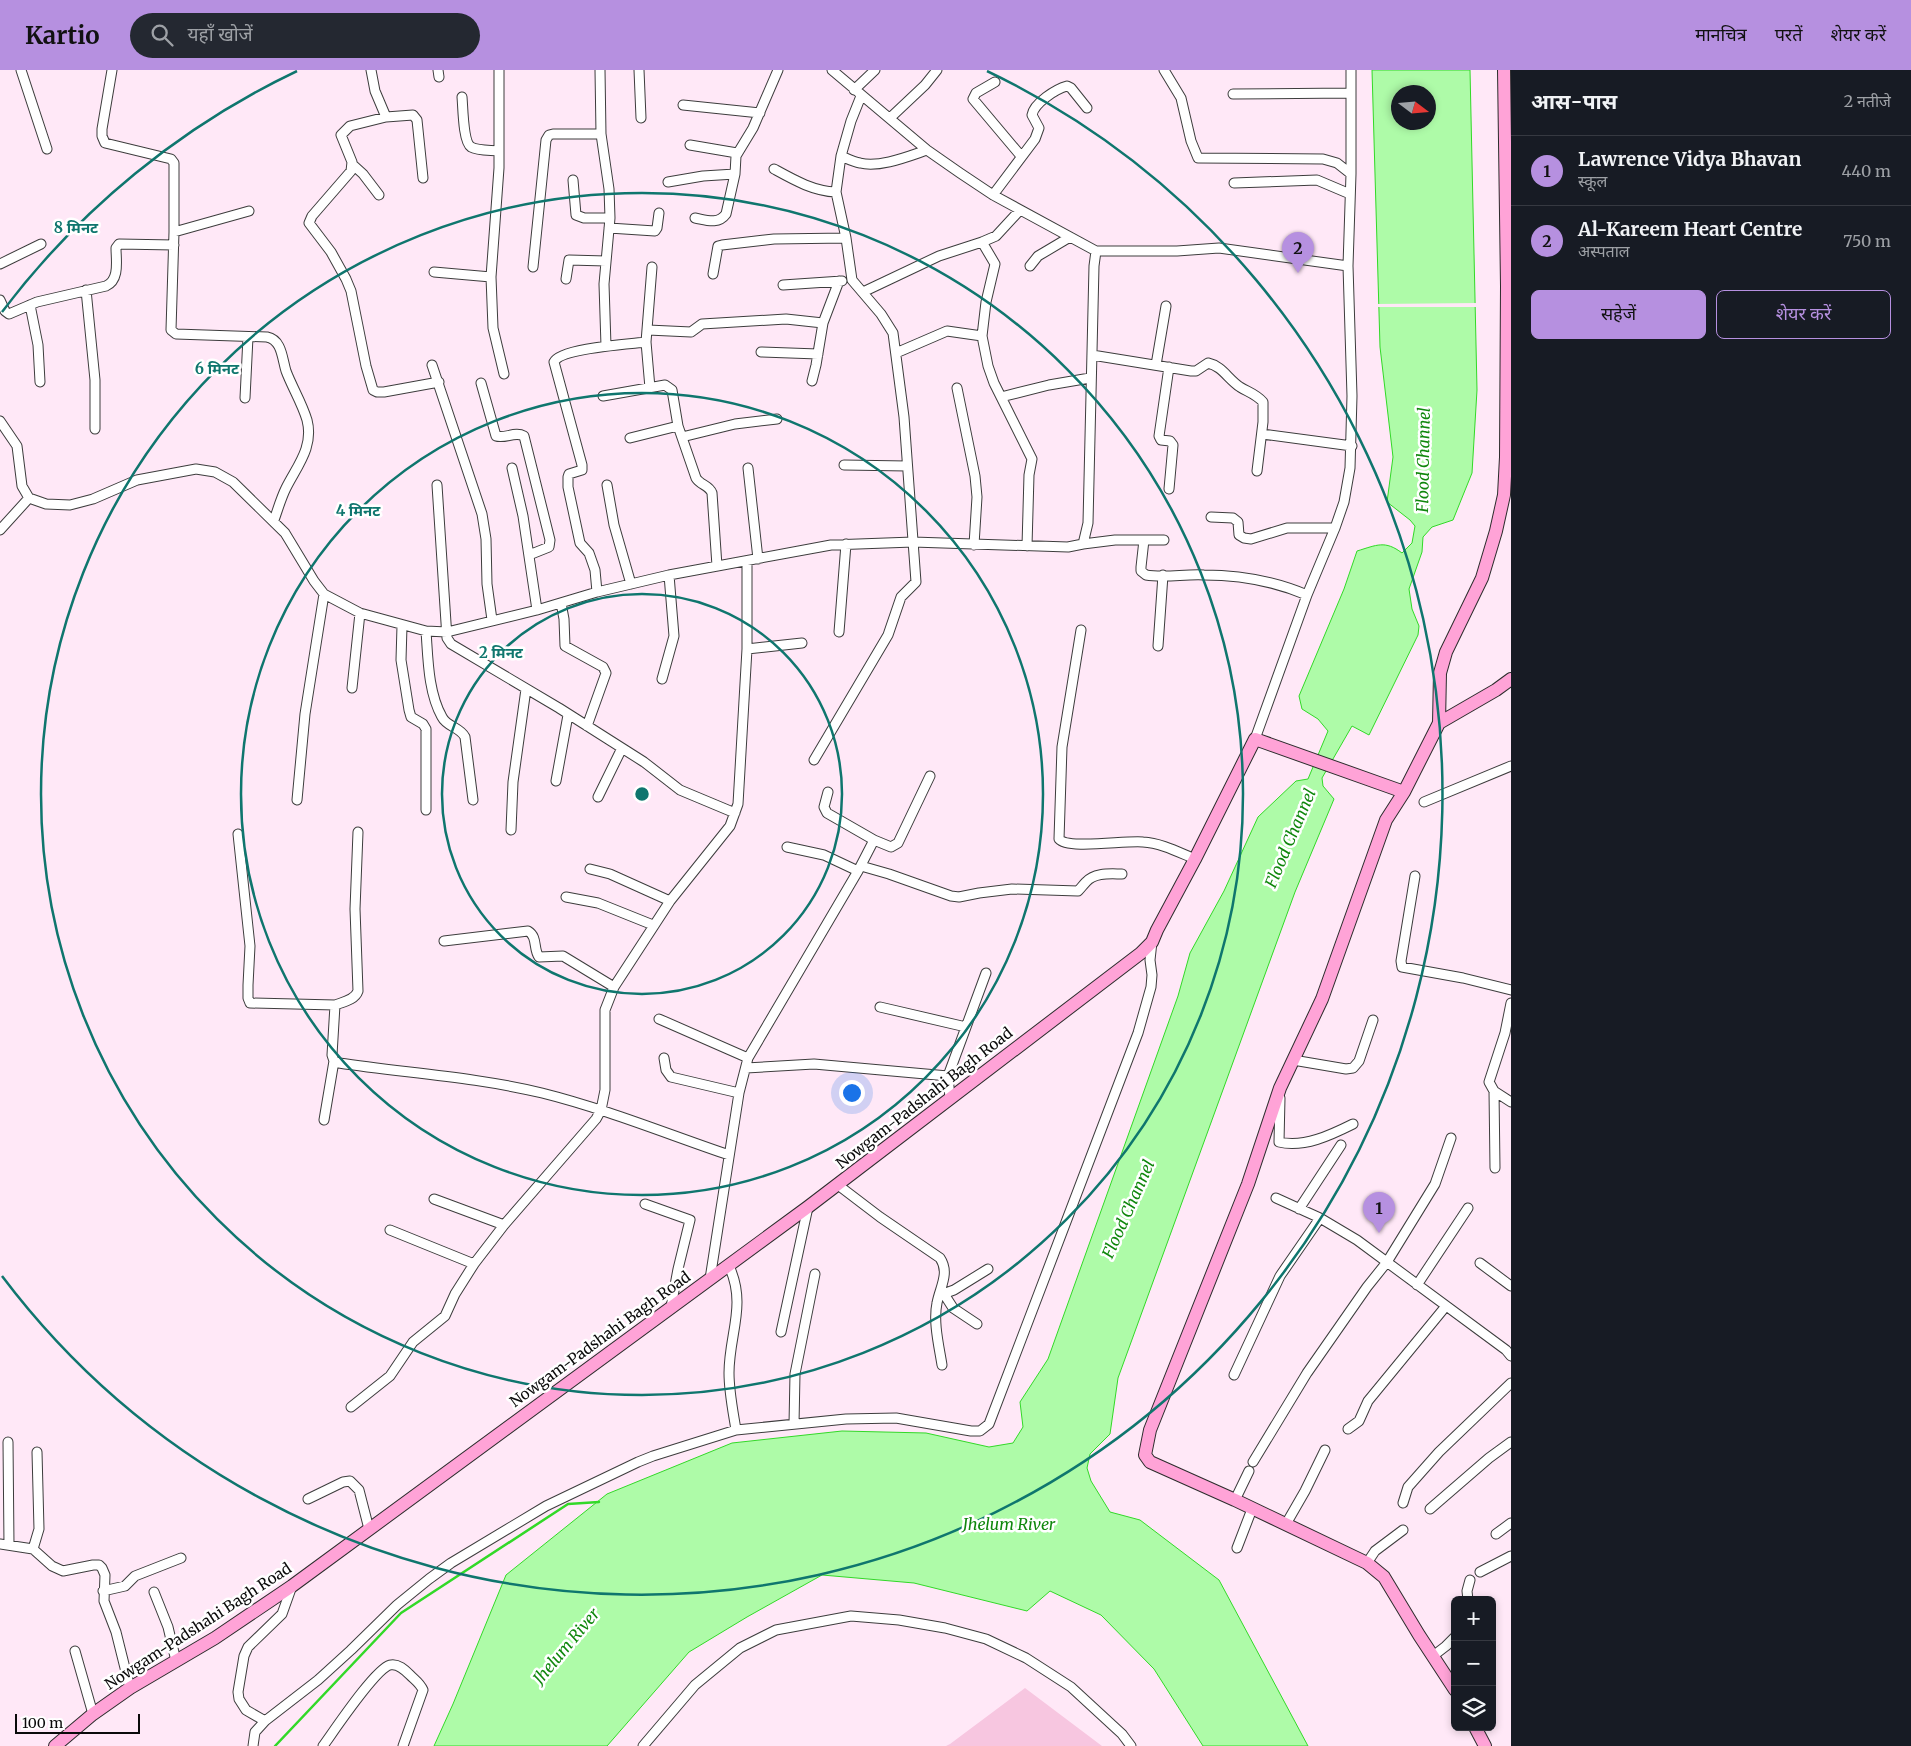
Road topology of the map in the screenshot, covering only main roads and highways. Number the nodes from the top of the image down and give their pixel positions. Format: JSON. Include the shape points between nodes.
{"nodes":[{"id":1,"x":1504,"y":70,"type":"edge"},
{"id":2,"x":1511,"y":679,"type":"edge"},
{"id":3,"x":1439,"y":723,"type":"junction"},
{"id":4,"x":1404,"y":792,"type":"junction"},
{"id":5,"x":1452,"y":1686,"type":"edge"},
{"id":6,"x":1477,"y":1731,"type":"edge"},
{"id":7,"x":55,"y":1746,"type":"edge"},
{"id":8,"x":1485,"y":1746,"type":"edge"}],
"edges":[{"from":1,"to":3,"type":"main road","via":[[1507,315],[1504,495],[1482,578],[1446,652],[1440,673]]},
{"from":2,"to":3,"type":"main road"},
{"from":3,"to":4,"type":"main road"},
{"from":4,"to":5,"type":"main road","via":[[1386,820],[1322,999],[1281,1087],[1248,1184],[1150,1430],[1145,1455],[1150,1462],[1367,1563],[1384,1577]]},
{"from":4,"to":7,"type":"main road","name":"Nowgam-Padshahi Bagh Road","via":[[1260,741],[1152,942],[729,1266],[292,1586],[130,1688]]},
{"from":6,"to":8,"type":"main road"}]}
